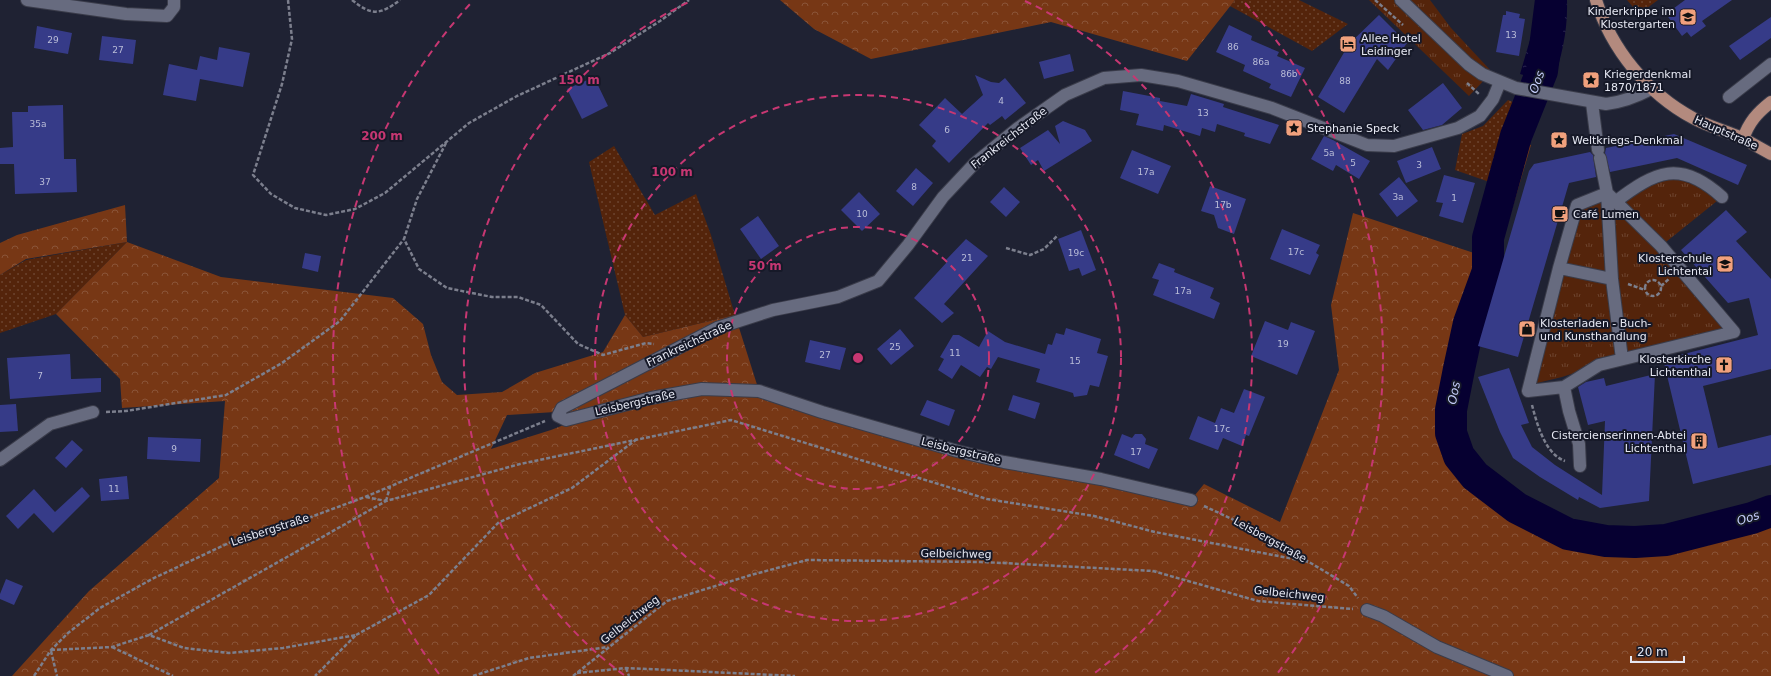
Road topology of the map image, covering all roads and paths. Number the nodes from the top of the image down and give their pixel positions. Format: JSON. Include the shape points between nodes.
{"nodes":[{"id":1,"x":27,"y":0,"type":"edge"},
{"id":2,"x":174,"y":0,"type":"edge"},
{"id":3,"x":288,"y":0,"type":"edge"},
{"id":4,"x":352,"y":0,"type":"edge"},
{"id":5,"x":400,"y":0,"type":"edge"},
{"id":6,"x":688,"y":0,"type":"edge"},
{"id":7,"x":1402,"y":0,"type":"edge"},
{"id":8,"x":1596,"y":0,"type":"edge"},
{"id":9,"x":1771,"y":64,"type":"edge"},
{"id":10,"x":1500,"y":82,"type":"junction"},
{"id":11,"x":1651,"y":89,"type":"junction"},
{"id":12,"x":1729,"y":97,"type":"dead end"},
{"id":13,"x":1771,"y":102,"type":"edge"},
{"id":14,"x":1592,"y":103,"type":"junction"},
{"id":15,"x":1744,"y":139,"type":"junction"},
{"id":16,"x":448,"y":141,"type":"junction"},
{"id":17,"x":1771,"y":154,"type":"edge"},
{"id":18,"x":1607,"y":193,"type":"junction"},
{"id":19,"x":1722,"y":197,"type":"dead end"},
{"id":20,"x":1615,"y":202,"type":"junction"},
{"id":21,"x":1058,"y":235,"type":"dead end"},
{"id":22,"x":404,"y":239,"type":"junction"},
{"id":23,"x":1006,"y":248,"type":"dead end"},
{"id":24,"x":1559,"y":268,"type":"junction"},
{"id":25,"x":1612,"y":279,"type":"junction"},
{"id":26,"x":1660,"y":292,"type":"joint"},
{"id":27,"x":664,"y":355,"type":"junction"},
{"id":28,"x":1622,"y":359,"type":"junction"},
{"id":29,"x":1564,"y":387,"type":"junction"},
{"id":30,"x":1528,"y":391,"type":"junction"},
{"id":31,"x":93,"y":412,"type":"joint"},
{"id":32,"x":558,"y":416,"type":"joint"},
{"id":33,"x":533,"y":426,"type":"dead end"},
{"id":34,"x":638,"y":438,"type":"junction"},
{"id":35,"x":0,"y":460,"type":"edge"},
{"id":36,"x":1580,"y":466,"type":"joint"},
{"id":37,"x":390,"y":487,"type":"junction"},
{"id":38,"x":365,"y":497,"type":"junction"},
{"id":39,"x":1191,"y":500,"type":"joint"},
{"id":40,"x":386,"y":501,"type":"junction"},
{"id":41,"x":1309,"y":562,"type":"junction"},
{"id":42,"x":1349,"y":586,"type":"dead end"},
{"id":43,"x":1367,"y":610,"type":"joint"},
{"id":44,"x":148,"y":635,"type":"junction"},
{"id":45,"x":356,"y":635,"type":"junction"},
{"id":46,"x":609,"y":646,"type":"junction"},
{"id":47,"x":112,"y":647,"type":"junction"},
{"id":48,"x":51,"y":650,"type":"junction"},
{"id":49,"x":626,"y":668,"type":"junction"},
{"id":50,"x":577,"y":673,"type":"junction"},
{"id":51,"x":34,"y":676,"type":"edge"},
{"id":52,"x":57,"y":676,"type":"edge"},
{"id":53,"x":172,"y":676,"type":"edge"},
{"id":54,"x":315,"y":676,"type":"edge"},
{"id":55,"x":473,"y":676,"type":"edge"},
{"id":56,"x":573,"y":676,"type":"edge"},
{"id":57,"x":629,"y":676,"type":"edge"},
{"id":58,"x":795,"y":676,"type":"edge"},
{"id":59,"x":1507,"y":676,"type":"edge"}],
"edges":[{"from":1,"to":2,"type":"street","via":[[170,19]]},
{"from":3,"to":16,"type":"path","via":[[292,39],[282,84],[253,175],[271,194],[295,208],[326,215],[355,209],[385,194]]},
{"from":4,"to":5,"type":"path","via":[[367,11],[386,11]]},
{"from":6,"to":16,"type":"path","via":[[610,53],[517,96],[469,123]]},
{"from":7,"to":10,"type":"street","via":[[1468,64]]},
{"from":8,"to":11,"type":"main road","name":"Hauptstraße","via":[[1616,44]]},
{"from":9,"to":12,"type":"street"},
{"from":10,"to":14,"type":"street","via":[[1516,88]]},
{"from":10,"to":27,"type":"street","name":"Frankreichstraße","via":[[1493,99],[1480,116],[1458,128],[1394,146],[1367,145],[1272,108],[1178,81],[1141,75],[1104,78],[1065,95],[1018,128],[974,164],[943,197],[878,281],[838,297],[773,310],[717,328]]},
{"from":11,"to":14,"type":"street","via":[[1621,102]]},
{"from":11,"to":15,"type":"main road","name":"Hauptstraße","via":[[1692,118]]},
{"from":13,"to":15,"type":"main road","via":[[1750,122]]},
{"from":14,"to":18,"type":"street"},
{"from":15,"to":17,"type":"main road","name":"Hauptstraße"},
{"from":16,"to":22,"type":"path","via":[[417,199]]},
{"from":18,"to":20,"type":"street"},
{"from":18,"to":24,"type":"street","via":[[1577,205]]},
{"from":18,"to":25,"type":"street"},
{"from":19,"to":20,"type":"street","via":[[1708,184],[1677,172],[1656,176]]},
{"from":20,"to":28,"type":"street","via":[[1661,246],[1734,332]]},
{"from":21,"to":23,"type":"path","via":[[1044,249],[1030,255]]},
{"from":22,"to":27,"type":"path","via":[[419,269],[447,288],[492,297],[518,297],[541,305],[578,344],[603,355],[646,343],[656,344]]},
{"from":22,"to":31,"type":"path","via":[[340,321],[282,363],[226,395],[126,411]]},
{"from":24,"to":25,"type":"street"},
{"from":24,"to":30,"type":"street"},
{"from":25,"to":28,"type":"street"},
{"from":26,"to":26,"type":"path","via":[[1655,296],[1649,295],[1645,290],[1646,284],[1651,280],[1658,281],[1661,286]]},
{"from":27,"to":32,"type":"street","name":"Frankreichstraße","via":[[562,408]]},
{"from":28,"to":29,"type":"street","via":[[1599,365]]},
{"from":29,"to":30,"type":"street"},
{"from":29,"to":36,"type":"street","via":[[1579,444]]},
{"from":30,"to":36,"type":"path","via":[[1534,416],[1548,446],[1558,458]]},
{"from":31,"to":35,"type":"street","via":[[50,424]]},
{"from":32,"to":39,"type":"street","name":"Leisbergstraße","via":[[566,420],[651,398],[702,389],[759,390],[822,412],[957,451]]},
{"from":33,"to":37,"type":"path","name":"Leisbergstraße"},
{"from":34,"to":40,"type":"path","via":[[520,464]]},
{"from":34,"to":41,"type":"path","via":[[731,420],[988,499],[1094,516],[1155,532]]},
{"from":34,"to":45,"type":"path","via":[[572,488],[498,523],[429,594]]},
{"from":37,"to":38,"type":"path","name":"Leisbergstraße"},
{"from":37,"to":40,"type":"path"},
{"from":38,"to":40,"type":"path"},
{"from":38,"to":48,"type":"path","name":"Leisbergstraße","via":[[233,541],[152,579],[100,608]]},
{"from":39,"to":41,"type":"path","name":"Leisbergstraße","via":[[1232,519]]},
{"from":40,"to":44,"type":"path"},
{"from":41,"to":42,"type":"path","name":"Leisbergstraße"},
{"from":43,"to":46,"type":"path","name":"Gelbeichweg","via":[[1258,601],[1153,571],[983,562],[807,560],[667,601]]},
{"from":43,"to":59,"type":"street","via":[[1383,616],[1437,648]]},
{"from":44,"to":45,"type":"path","via":[[184,648],[229,653],[283,648]]},
{"from":44,"to":47,"type":"path"},
{"from":45,"to":54,"type":"path"},
{"from":46,"to":50,"type":"path","name":"Gelbeichweg"},
{"from":46,"to":55,"type":"path","via":[[529,658]]},
{"from":47,"to":48,"type":"path"},
{"from":47,"to":53,"type":"path"},
{"from":48,"to":51,"type":"path","name":"Leisbergstraße"},
{"from":48,"to":52,"type":"path"},
{"from":49,"to":50,"type":"path"},
{"from":49,"to":57,"type":"path"},
{"from":49,"to":58,"type":"path"},
{"from":50,"to":56,"type":"path","name":"Gelbeichweg"}]}
